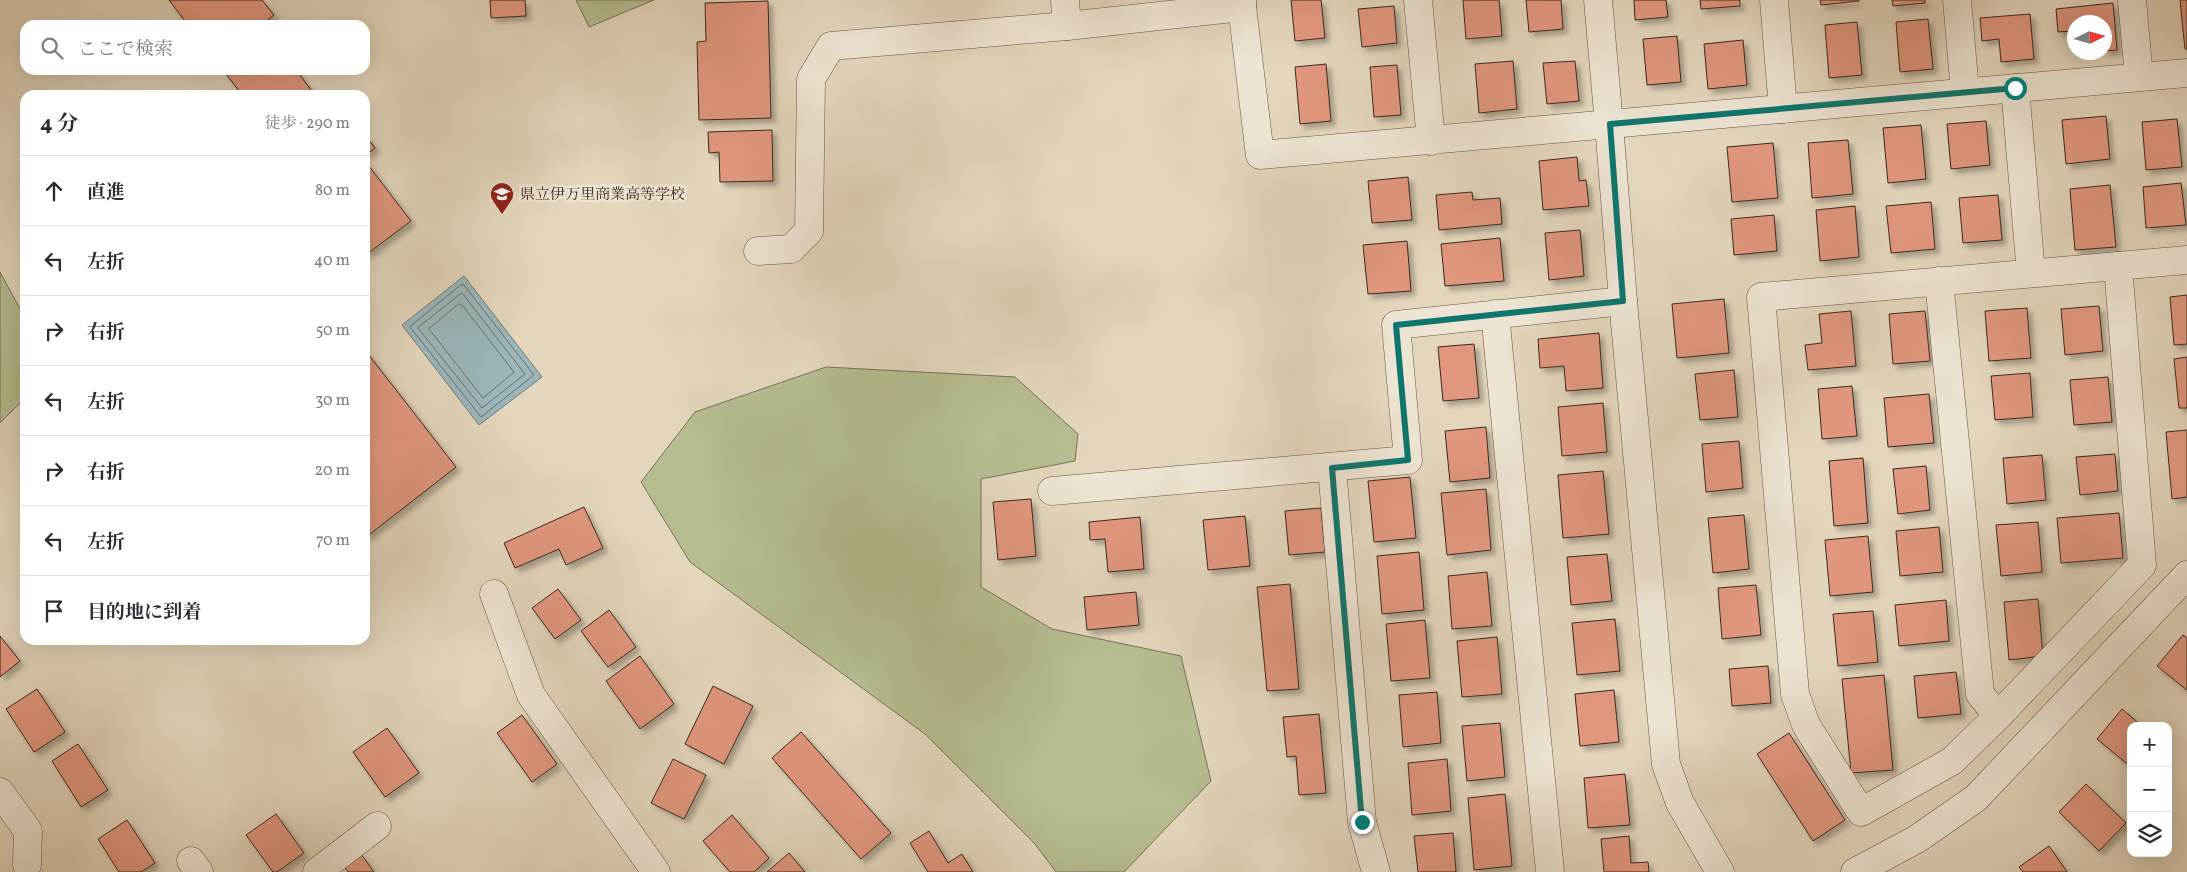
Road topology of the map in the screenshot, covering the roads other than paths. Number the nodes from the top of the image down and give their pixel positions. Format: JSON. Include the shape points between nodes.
{"nodes":[{"id":1,"x":1418,"y":0,"type":"edge"},
{"id":2,"x":1598,"y":0,"type":"edge"},
{"id":3,"x":1774,"y":0,"type":"edge"},
{"id":4,"x":1957,"y":0,"type":"edge"},
{"id":5,"x":2132,"y":0,"type":"edge"},
{"id":6,"x":1242,"y":3,"type":"edge"},
{"id":7,"x":1066,"y":13,"type":"edge"},
{"id":8,"x":2187,"y":73,"type":"edge"},
{"id":9,"x":2139,"y":77,"type":"junction"},
{"id":10,"x":2015,"y":88,"type":"junction"},
{"id":11,"x":1965,"y":92,"type":"junction"},
{"id":12,"x":1783,"y":109,"type":"junction"},
{"id":13,"x":1610,"y":124,"type":"junction"},
{"id":14,"x":1431,"y":140,"type":"junction"},
{"id":15,"x":758,"y":251,"type":"dead end"},
{"id":16,"x":2187,"y":260,"type":"edge"},
{"id":17,"x":2118,"y":266,"type":"junction"},
{"id":18,"x":2031,"y":273,"type":"junction"},
{"id":19,"x":1939,"y":281,"type":"junction"},
{"id":20,"x":1623,"y":301,"type":"junction"},
{"id":21,"x":1495,"y":314,"type":"junction"},
{"id":22,"x":1332,"y":468,"type":"junction"},
{"id":23,"x":1052,"y":491,"type":"dead end"},
{"id":24,"x":2187,"y":575,"type":"edge"},
{"id":25,"x":494,"y":594,"type":"dead end"},
{"id":26,"x":1998,"y":716,"type":"junction"},
{"id":27,"x":0,"y":792,"type":"edge"},
{"id":28,"x":378,"y":826,"type":"dead end"},
{"id":29,"x":28,"y":865,"type":"dead end"},
{"id":30,"x":317,"y":872,"type":"edge"},
{"id":31,"x":656,"y":872,"type":"edge"},
{"id":32,"x":1376,"y":872,"type":"edge"},
{"id":33,"x":1550,"y":872,"type":"edge"},
{"id":34,"x":1720,"y":872,"type":"edge"},
{"id":35,"x":1855,"y":872,"type":"edge"}],
"edges":[{"from":1,"to":14,"type":"street"},
{"from":2,"to":13,"type":"street"},
{"from":3,"to":12,"type":"street"},
{"from":4,"to":11,"type":"street"},
{"from":5,"to":9,"type":"street"},
{"from":6,"to":7,"type":"street"},
{"from":6,"to":14,"type":"street","via":[[1260,155]]},
{"from":7,"to":15,"type":"street","via":[[831,46],[811,79],[809,231],[791,249]]},
{"from":8,"to":9,"type":"street"},
{"from":9,"to":10,"type":"street"},
{"from":10,"to":11,"type":"street"},
{"from":10,"to":18,"type":"street"},
{"from":11,"to":12,"type":"street"},
{"from":12,"to":13,"type":"street"},
{"from":13,"to":14,"type":"street"},
{"from":13,"to":20,"type":"street"},
{"from":16,"to":17,"type":"street"},
{"from":17,"to":18,"type":"street"},
{"from":17,"to":26,"type":"street","via":[[2142,565]]},
{"from":18,"to":19,"type":"street"},
{"from":19,"to":26,"type":"street","via":[[1980,694]]},
{"from":19,"to":26,"type":"street","via":[[1761,297],[1795,694],[1806,725],[1861,812],[1952,761]]},
{"from":20,"to":21,"type":"street"},
{"from":20,"to":34,"type":"street","via":[[1666,764],[1680,803]]},
{"from":21,"to":22,"type":"street","via":[[1396,325],[1408,460]]},
{"from":21,"to":33,"type":"street"},
{"from":22,"to":23,"type":"street"},
{"from":22,"to":32,"type":"street","via":[[1362,822]]},
{"from":24,"to":35,"type":"street","via":[[1976,798],[1917,839]]},
{"from":25,"to":31,"type":"street","via":[[531,695]]},
{"from":27,"to":29,"type":"street","via":[[28,831]]},
{"from":28,"to":30,"type":"street"}]}
